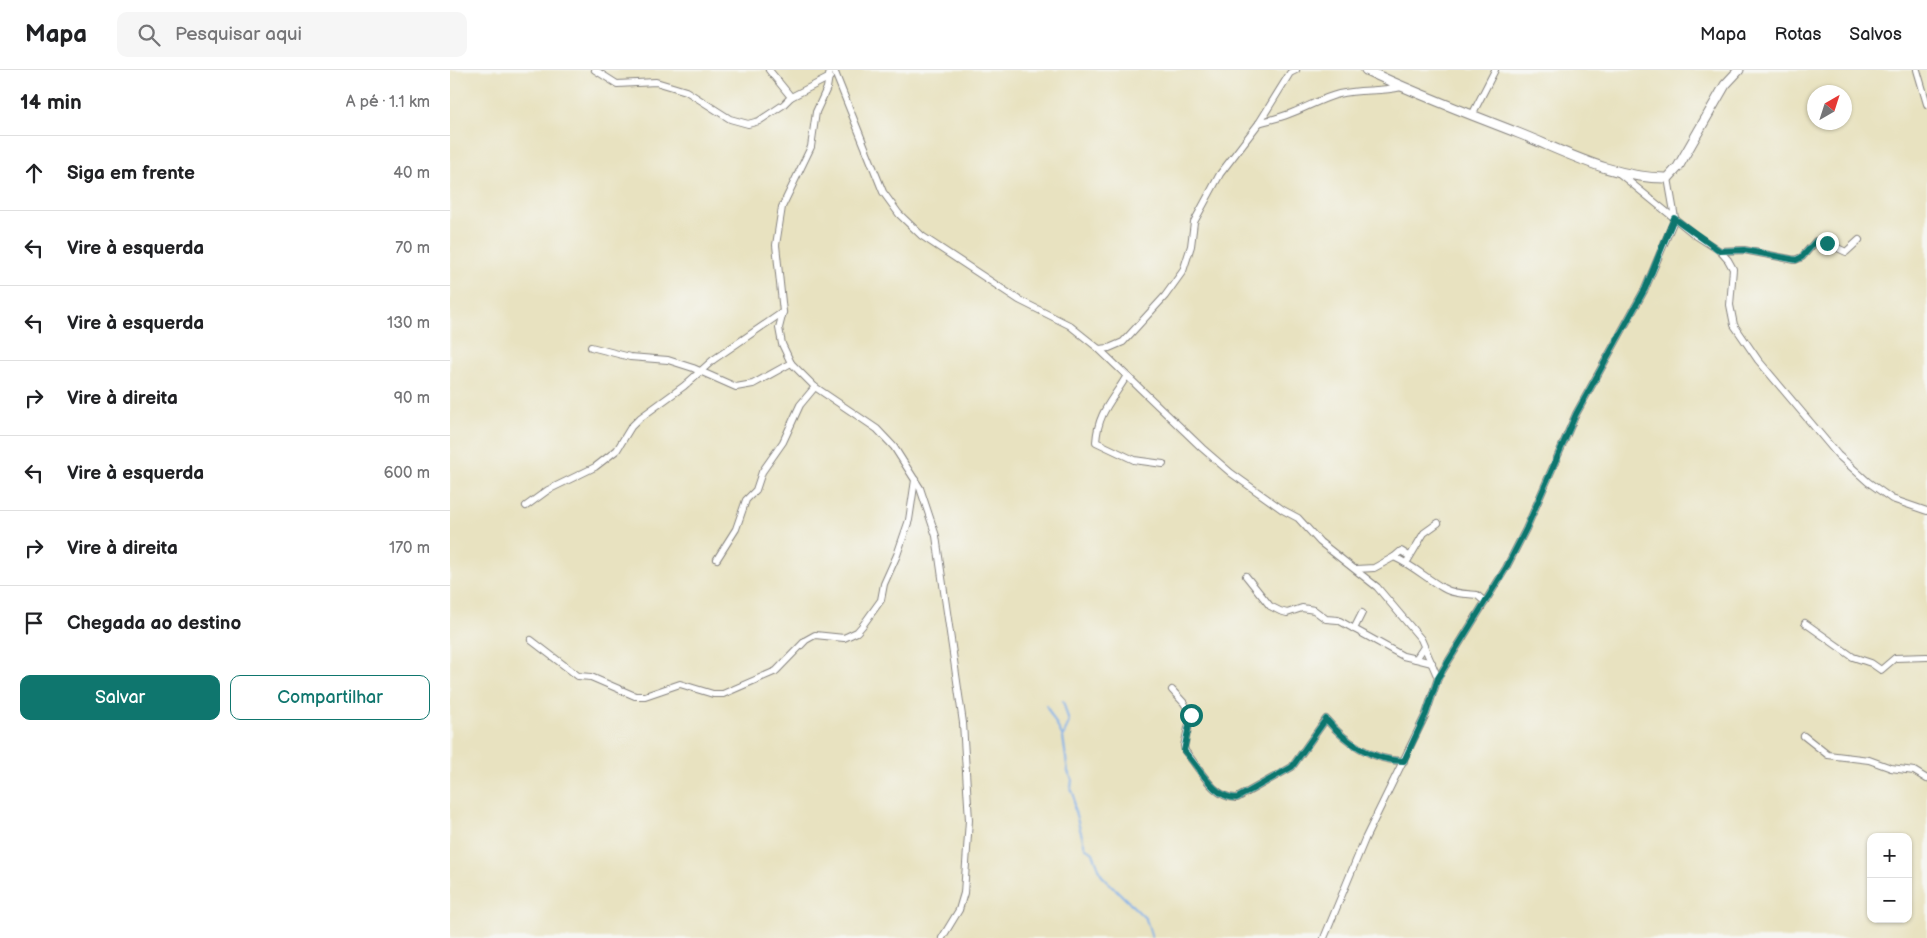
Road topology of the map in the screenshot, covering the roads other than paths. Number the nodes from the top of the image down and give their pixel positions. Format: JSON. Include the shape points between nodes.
{"nodes":[{"id":1,"x":595,"y":70,"type":"edge"},
{"id":2,"x":769,"y":70,"type":"edge"},
{"id":3,"x":1296,"y":70,"type":"edge"},
{"id":4,"x":1366,"y":70,"type":"edge"},
{"id":5,"x":1494,"y":70,"type":"edge"},
{"id":6,"x":1738,"y":70,"type":"edge"},
{"id":7,"x":1917,"y":70,"type":"edge"},
{"id":8,"x":831,"y":72,"type":"edge"},
{"id":9,"x":1401,"y":87,"type":"junction"},
{"id":10,"x":791,"y":97,"type":"junction"},
{"id":11,"x":1927,"y":104,"type":"edge"},
{"id":12,"x":1472,"y":115,"type":"junction"},
{"id":13,"x":1259,"y":123,"type":"junction"},
{"id":14,"x":1620,"y":173,"type":"junction"},
{"id":15,"x":1668,"y":178,"type":"junction"},
{"id":16,"x":1674,"y":218,"type":"junction"},
{"id":17,"x":1859,"y":240,"type":"dead end"},
{"id":18,"x":1720,"y":251,"type":"junction"},
{"id":19,"x":783,"y":312,"type":"junction"},
{"id":20,"x":591,"y":347,"type":"dead end"},
{"id":21,"x":1098,"y":349,"type":"junction"},
{"id":22,"x":791,"y":363,"type":"junction"},
{"id":23,"x":701,"y":372,"type":"junction"},
{"id":24,"x":1126,"y":376,"type":"junction"},
{"id":25,"x":815,"y":387,"type":"junction"},
{"id":26,"x":1163,"y":464,"type":"dead end"},
{"id":27,"x":915,"y":480,"type":"junction"},
{"id":28,"x":526,"y":506,"type":"dead end"},
{"id":29,"x":1927,"y":511,"type":"edge"},
{"id":30,"x":1438,"y":523,"type":"dead end"},
{"id":31,"x":717,"y":559,"type":"dead end"},
{"id":32,"x":1408,"y":560,"type":"junction"},
{"id":33,"x":1352,"y":568,"type":"junction"},
{"id":34,"x":1246,"y":576,"type":"dead end"},
{"id":35,"x":1477,"y":595,"type":"junction"},
{"id":36,"x":1489,"y":595,"type":"junction"},
{"id":37,"x":1485,"y":602,"type":"junction"},
{"id":38,"x":1362,"y":613,"type":"dead end"},
{"id":39,"x":1805,"y":623,"type":"dead end"},
{"id":40,"x":1354,"y":629,"type":"junction"},
{"id":41,"x":531,"y":640,"type":"dead end"},
{"id":42,"x":1424,"y":647,"type":"junction"},
{"id":43,"x":1927,"y":657,"type":"edge"},
{"id":44,"x":1416,"y":659,"type":"junction"},
{"id":45,"x":1432,"y":662,"type":"junction"},
{"id":46,"x":1438,"y":678,"type":"junction"},
{"id":47,"x":1172,"y":690,"type":"dead end"},
{"id":48,"x":1804,"y":736,"type":"dead end"},
{"id":49,"x":1404,"y":761,"type":"junction"},
{"id":50,"x":1927,"y":779,"type":"edge"},
{"id":51,"x":942,"y":938,"type":"edge"},
{"id":52,"x":1324,"y":938,"type":"edge"}],
"edges":[{"from":1,"to":10,"type":"street","via":[[617,84],[651,81],[686,91],[730,119],[748,124],[759,121]]},
{"from":2,"to":10,"type":"street"},
{"from":3,"to":13,"type":"street","via":[[1290,73]]},
{"from":4,"to":9,"type":"street"},
{"from":5,"to":12,"type":"street"},
{"from":6,"to":15,"type":"street","via":[[1725,85],[1686,154]]},
{"from":7,"to":11,"type":"street"},
{"from":8,"to":10,"type":"street"},
{"from":8,"to":19,"type":"street","via":[[816,112],[811,147],[782,207],[776,245]]},
{"from":8,"to":21,"type":"street","via":[[883,192],[899,214],[922,236],[1019,300],[1069,325]]},
{"from":9,"to":12,"type":"street"},
{"from":9,"to":13,"type":"street","via":[[1342,93]]},
{"from":12,"to":14,"type":"street"},
{"from":13,"to":21,"type":"street","via":[[1223,171],[1193,225],[1192,246],[1183,271],[1123,342]]},
{"from":14,"to":15,"type":"street"},
{"from":14,"to":16,"type":"street"},
{"from":15,"to":16,"type":"street"},
{"from":16,"to":18,"type":"street"},
{"from":16,"to":36,"type":"street","via":[[1645,289],[1576,414],[1526,529]]},
{"from":17,"to":18,"type":"street","via":[[1846,252],[1816,241],[1796,260],[1744,250]]},
{"from":18,"to":29,"type":"street","via":[[1733,269],[1730,305],[1734,325],[1758,360],[1838,455],[1868,482],[1892,499]]},
{"from":19,"to":22,"type":"street","via":[[778,328]]},
{"from":19,"to":23,"type":"street","via":[[713,360]]},
{"from":20,"to":23,"type":"street","via":[[630,357],[668,360]]},
{"from":21,"to":24,"type":"street"},
{"from":22,"to":23,"type":"street","via":[[744,387],[728,386]]},
{"from":22,"to":25,"type":"street"},
{"from":23,"to":28,"type":"street","via":[[640,418],[617,450],[595,467],[548,490]]},
{"from":24,"to":26,"type":"street","via":[[1104,408],[1097,426],[1096,442],[1134,460]]},
{"from":24,"to":33,"type":"street","via":[[1231,473],[1298,518],[1320,542]]},
{"from":25,"to":27,"type":"street","via":[[876,429],[894,447]]},
{"from":25,"to":31,"type":"street","via":[[800,406],[784,442],[762,472],[756,490],[746,500],[736,530]]},
{"from":27,"to":41,"type":"street","via":[[909,520],[881,600],[857,632],[844,638],[815,635],[776,671],[722,694],[680,684],[645,696],[635,696],[591,677],[578,676]]},
{"from":27,"to":51,"type":"street","via":[[936,536],[968,772],[969,820],[964,894],[959,910]]},
{"from":30,"to":32,"type":"street","via":[[1424,533]]},
{"from":32,"to":33,"type":"street","via":[[1401,551],[1370,569]]},
{"from":32,"to":35,"type":"street","via":[[1443,588]]},
{"from":33,"to":42,"type":"street","via":[[1377,587],[1421,639]]},
{"from":34,"to":40,"type":"street","via":[[1270,606],[1280,611],[1288,613],[1309,609]]},
{"from":35,"to":36,"type":"street"},
{"from":35,"to":37,"type":"street"},
{"from":36,"to":37,"type":"street"},
{"from":37,"to":46,"type":"street"},
{"from":38,"to":40,"type":"street"},
{"from":39,"to":43,"type":"street","via":[[1852,657],[1881,670],[1895,658]]},
{"from":40,"to":44,"type":"street","via":[[1403,656]]},
{"from":42,"to":44,"type":"street"},
{"from":42,"to":45,"type":"street"},
{"from":44,"to":45,"type":"street"},
{"from":45,"to":46,"type":"street"},
{"from":46,"to":49,"type":"street","via":[[1426,714]]},
{"from":47,"to":49,"type":"street","via":[[1191,715],[1184,751],[1215,789],[1230,798],[1237,798],[1292,767],[1326,719],[1341,735],[1370,753],[1388,761]]},
{"from":48,"to":50,"type":"street","via":[[1828,755],[1869,760],[1891,768],[1914,771]]},
{"from":49,"to":52,"type":"street","via":[[1365,839]]}]}
